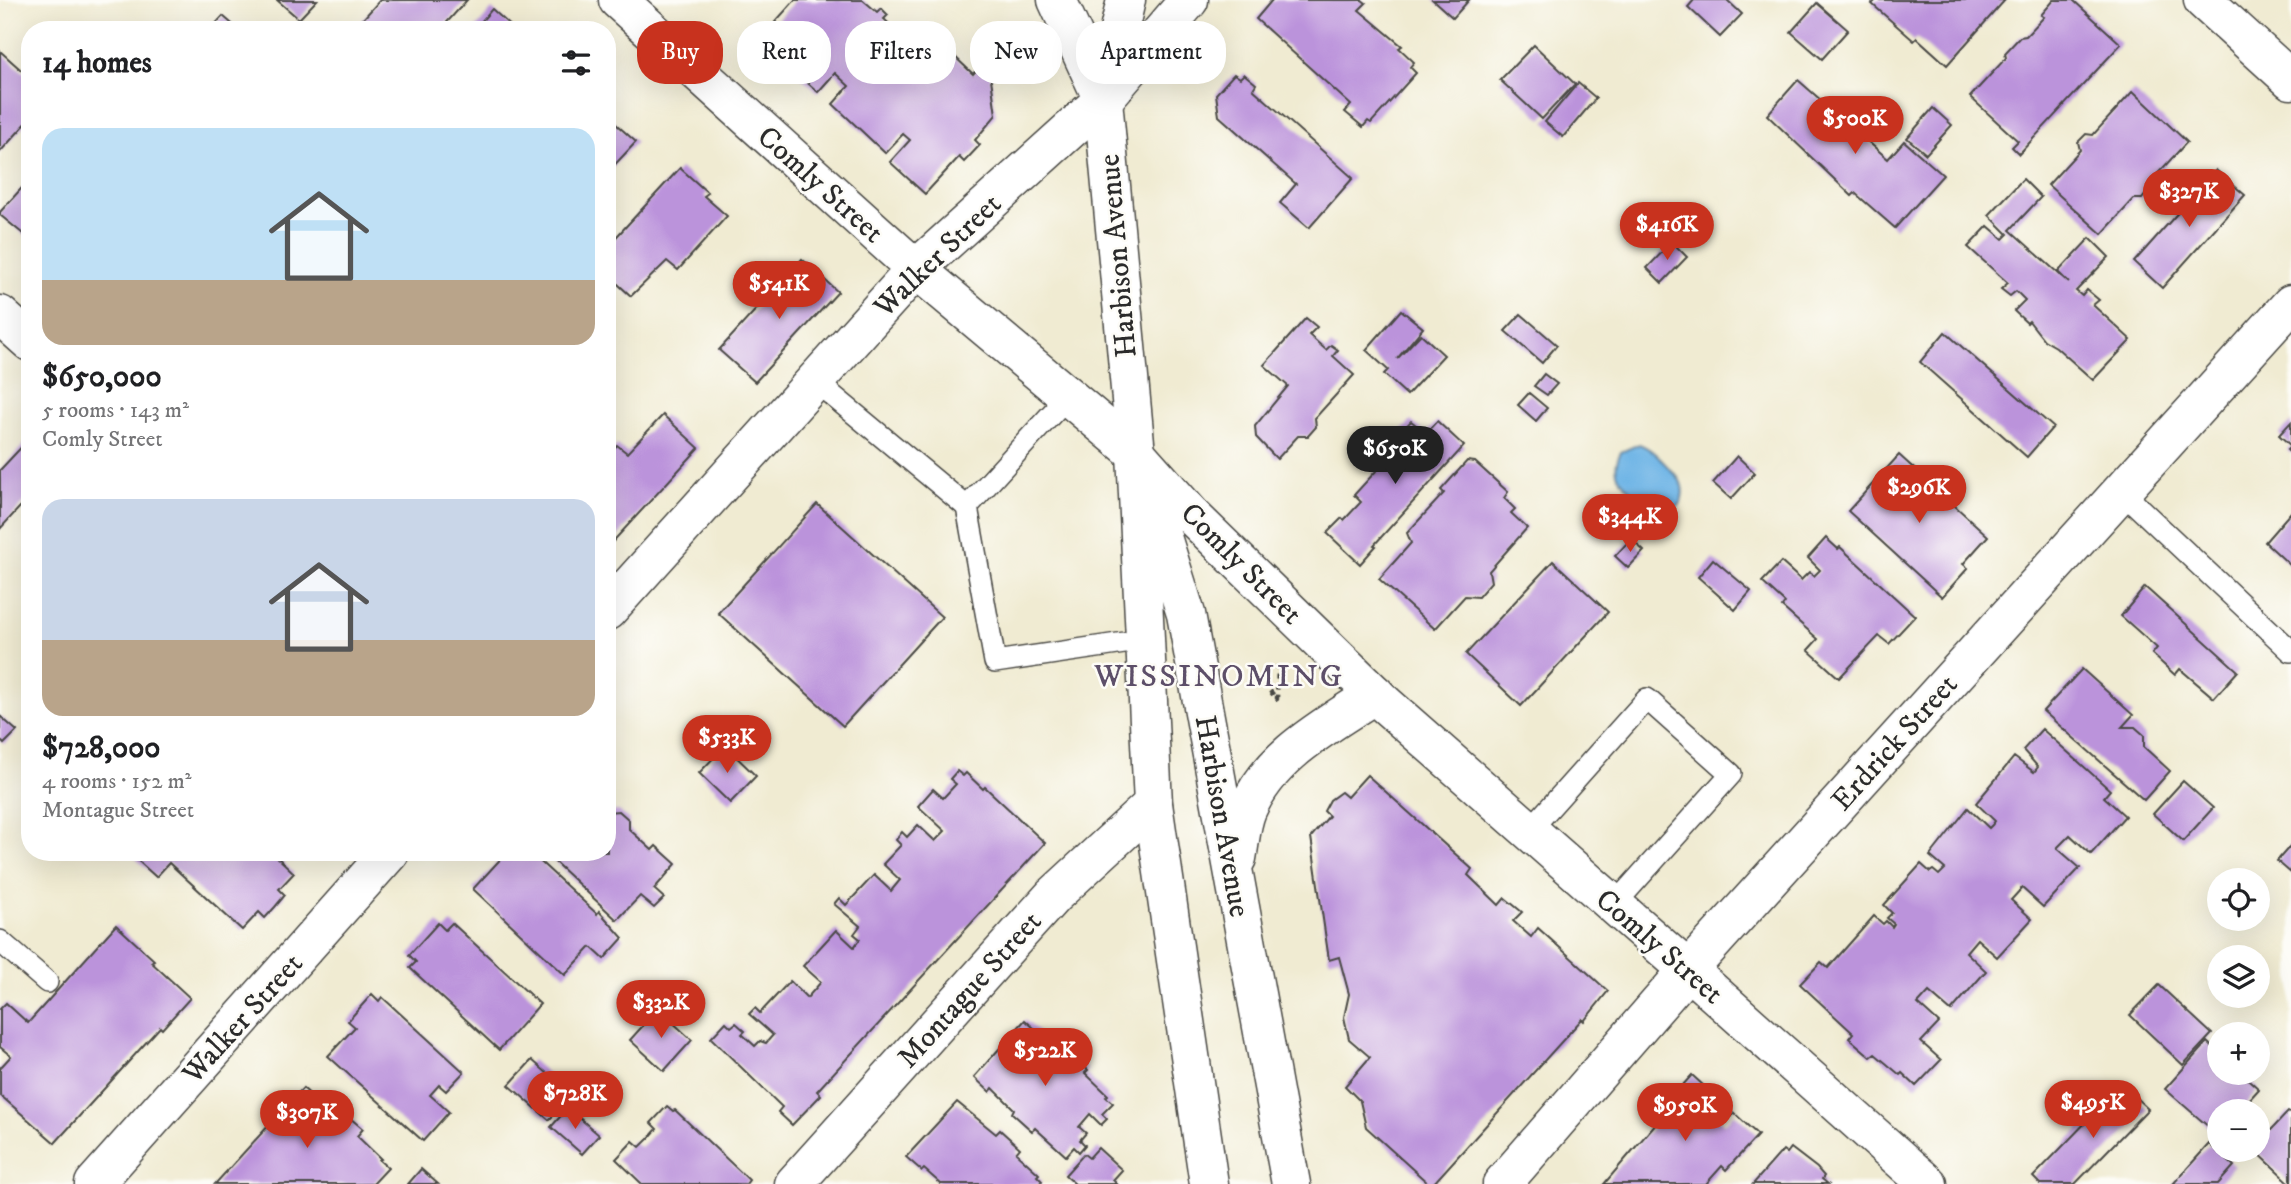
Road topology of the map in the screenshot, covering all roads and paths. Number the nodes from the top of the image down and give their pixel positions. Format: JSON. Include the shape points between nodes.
{"nodes":[{"id":1,"x":618,"y":0,"type":"edge"},
{"id":2,"x":1057,"y":0,"type":"edge"},
{"id":3,"x":1126,"y":0,"type":"edge"},
{"id":4,"x":1189,"y":0,"type":"edge"},
{"id":5,"x":2203,"y":0,"type":"edge"},
{"id":6,"x":2291,"y":80,"type":"edge"},
{"id":7,"x":1103,"y":100,"type":"junction"},
{"id":8,"x":916,"y":269,"type":"junction"},
{"id":9,"x":2291,"y":304,"type":"edge"},
{"id":10,"x":0,"y":315,"type":"edge"},
{"id":11,"x":21,"y":334,"type":"edge"},
{"id":12,"x":815,"y":381,"type":"junction"},
{"id":13,"x":1068,"y":396,"type":"junction"},
{"id":14,"x":1136,"y":453,"type":"junction"},
{"id":15,"x":2121,"y":491,"type":"junction"},
{"id":16,"x":967,"y":507,"type":"junction"},
{"id":17,"x":616,"y":601,"type":"edge"},
{"id":18,"x":1144,"y":640,"type":"junction"},
{"id":19,"x":2291,"y":651,"type":"edge"},
{"id":20,"x":1278,"y":661,"type":"dead end"},
{"id":21,"x":1270,"y":691,"type":"dead end"},
{"id":22,"x":1375,"y":694,"type":"junction"},
{"id":23,"x":1153,"y":804,"type":"junction"},
{"id":24,"x":1529,"y":831,"type":"junction"},
{"id":25,"x":382,"y":861,"type":"edge"},
{"id":26,"x":1234,"y":874,"type":"junction"},
{"id":27,"x":1614,"y":905,"type":"junction"},
{"id":28,"x":0,"y":942,"type":"edge"},
{"id":29,"x":1688,"y":970,"type":"junction"},
{"id":30,"x":47,"y":982,"type":"dead end"},
{"id":31,"x":94,"y":1184,"type":"edge"},
{"id":32,"x":794,"y":1184,"type":"edge"},
{"id":33,"x":1209,"y":1184,"type":"edge"},
{"id":34,"x":1291,"y":1184,"type":"edge"},
{"id":35,"x":1502,"y":1184,"type":"edge"},
{"id":36,"x":1928,"y":1184,"type":"edge"}],
"edges":[{"from":1,"to":8,"type":"street","name":"Comly Street"},
{"from":2,"to":7,"type":"street","name":"Harbison Avenue"},
{"from":3,"to":7,"type":"street","name":"Harbison Avenue"},
{"from":4,"to":7,"type":"street","name":"Walker Street"},
{"from":5,"to":6,"type":"street"},
{"from":7,"to":8,"type":"street","name":"Walker Street"},
{"from":7,"to":14,"type":"street","name":"Harbison Avenue"},
{"from":8,"to":12,"type":"street","name":"Walker Street"},
{"from":8,"to":13,"type":"street","name":"Comly Street"},
{"from":9,"to":15,"type":"street","name":"Erdrick Street"},
{"from":10,"to":11,"type":"street"},
{"from":12,"to":16,"type":"lane"},
{"from":12,"to":17,"type":"street","name":"Walker Street"},
{"from":13,"to":14,"type":"street","name":"Comly Street"},
{"from":13,"to":16,"type":"lane"},
{"from":14,"to":18,"type":"street","name":"Harbison Avenue"},
{"from":14,"to":22,"type":"street","name":"Comly Street","via":[[1193,517]]},
{"from":14,"to":26,"type":"street","name":"Harbison Avenue","via":[[1186,614]]},
{"from":15,"to":19,"type":"lane"},
{"from":15,"to":29,"type":"street","name":"Erdrick Street"},
{"from":16,"to":18,"type":"lane","via":[[995,662]]},
{"from":18,"to":23,"type":"street","name":"Harbison Avenue"},
{"from":20,"to":21,"type":"path","via":[[1277,699]]},
{"from":22,"to":24,"type":"street","name":"Comly Street"},
{"from":22,"to":26,"type":"street","via":[[1294,748],[1266,777],[1246,811]]},
{"from":23,"to":32,"type":"street","name":"Montague Street","via":[[1053,896]]},
{"from":23,"to":33,"type":"street","name":"Harbison Avenue"},
{"from":24,"to":27,"type":"street","name":"Comly Street"},
{"from":24,"to":27,"type":"lane","via":[[1647,699],[1731,774]]},
{"from":25,"to":31,"type":"street","name":"Walker Street"},
{"from":26,"to":34,"type":"street","name":"Harbison Avenue"},
{"from":27,"to":29,"type":"street","name":"Comly Street"},
{"from":28,"to":30,"type":"lane"},
{"from":29,"to":35,"type":"street","name":"Erdrick Street"},
{"from":29,"to":36,"type":"street","name":"Comly Street"}]}
